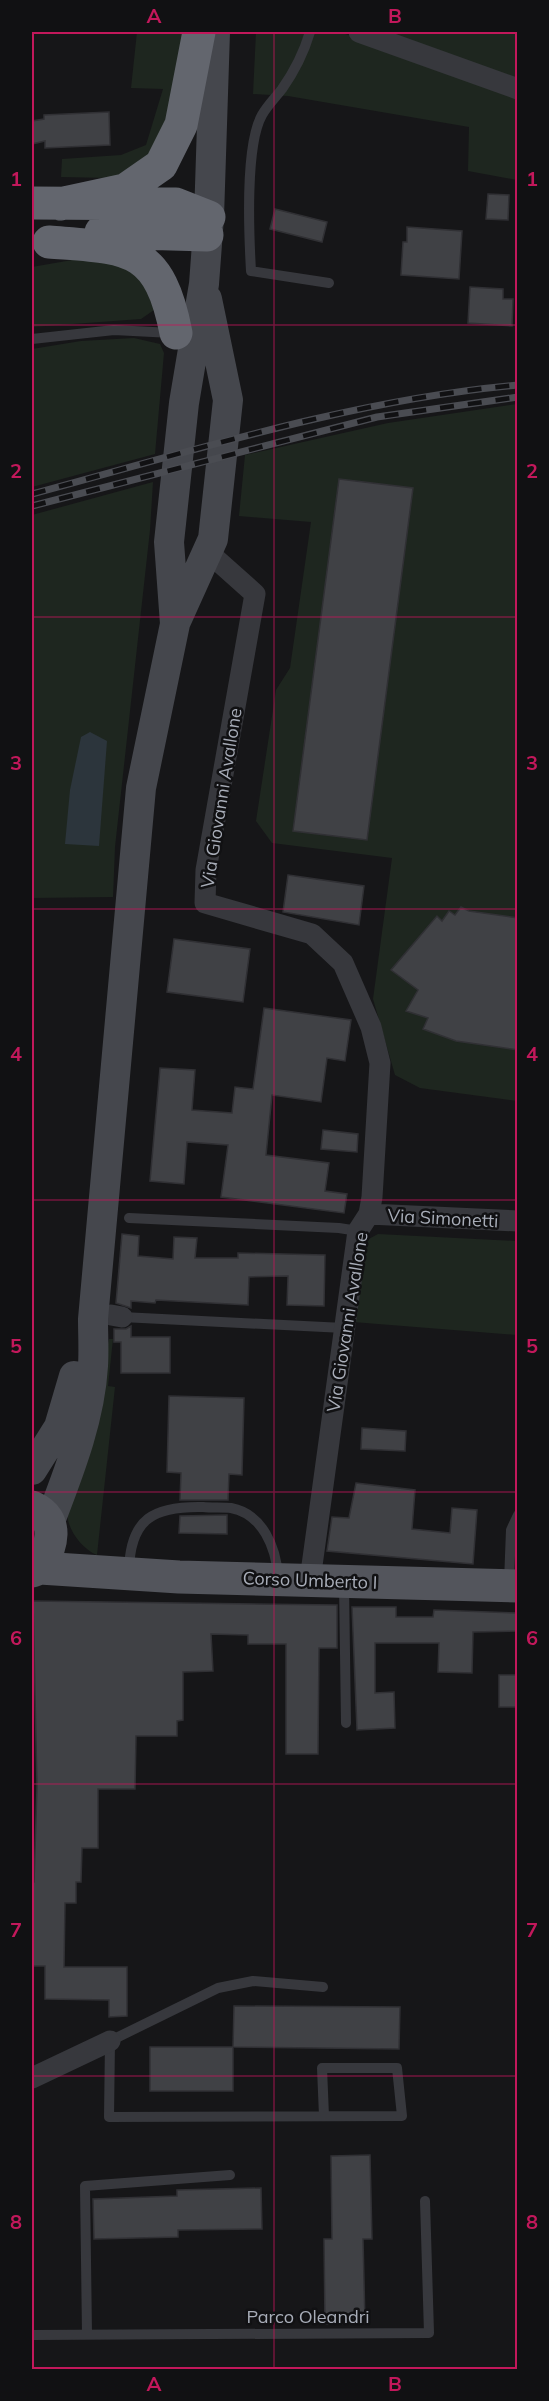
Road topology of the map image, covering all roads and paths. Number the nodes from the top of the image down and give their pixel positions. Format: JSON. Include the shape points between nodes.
{"nodes":[{"id":1,"x":199,"y":32,"type":"edge"},
{"id":2,"x":215,"y":32,"type":"edge"},
{"id":3,"x":310,"y":32,"type":"edge"},
{"id":4,"x":359,"y":32,"type":"edge"},
{"id":5,"x":518,"y":88,"type":"edge"},
{"id":6,"x":46,"y":204,"type":"edge"},
{"id":7,"x":208,"y":226,"type":"junction"},
{"id":8,"x":40,"y":243,"type":"edge"},
{"id":9,"x":329,"y":283,"type":"dead end"},
{"id":10,"x":204,"y":284,"type":"junction"},
{"id":11,"x":32,"y":339,"type":"edge"},
{"id":12,"x":177,"y":344,"type":"junction"},
{"id":13,"x":184,"y":403,"type":"junction"},
{"id":14,"x":208,"y":552,"type":"junction"},
{"id":15,"x":175,"y":624,"type":"junction"},
{"id":16,"x":129,"y":1218,"type":"dead end"},
{"id":17,"x":518,"y":1221,"type":"edge"},
{"id":18,"x":363,"y":1223,"type":"junction"},
{"id":19,"x":109,"y":1317,"type":"junction"},
{"id":20,"x":344,"y":1328,"type":"junction"},
{"id":21,"x":32,"y":1470,"type":"edge"},
{"id":22,"x":518,"y":1515,"type":"edge"},
{"id":23,"x":41,"y":1543,"type":"edge"},
{"id":24,"x":116,"y":1573,"type":"junction"},
{"id":25,"x":294,"y":1580,"type":"junction"},
{"id":26,"x":344,"y":1581,"type":"junction"},
{"id":27,"x":513,"y":1586,"type":"edge"},
{"id":28,"x":346,"y":1723,"type":"dead end"},
{"id":29,"x":323,"y":1987,"type":"dead end"},
{"id":30,"x":110,"y":2042,"type":"junction"},
{"id":31,"x":32,"y":2078,"type":"edge"},
{"id":32,"x":324,"y":2116,"type":"junction"},
{"id":33,"x":230,"y":2175,"type":"dead end"},
{"id":34,"x":425,"y":2201,"type":"dead end"},
{"id":35,"x":87,"y":2334,"type":"junction"},
{"id":36,"x":32,"y":2335,"type":"edge"}],
"edges":[{"from":1,"to":6,"type":"highway","via":[[181,125],[161,165],[125,190]]},
{"from":2,"to":7,"type":"main road"},
{"from":3,"to":9,"type":"lane","via":[[284,87],[262,115],[254,134],[248,229],[251,271]]},
{"from":4,"to":5,"type":"street"},
{"from":6,"to":7,"type":"highway","via":[[176,204]]},
{"from":7,"to":8,"type":"highway","via":[[100,232]]},
{"from":7,"to":10,"type":"main road"},
{"from":8,"to":12,"type":"highway","via":[[129,251],[144,261],[166,296]]},
{"from":10,"to":13,"type":"main road"},
{"from":10,"to":14,"type":"main road","via":[[228,400],[213,539]]},
{"from":11,"to":12,"type":"lane","via":[[114,330]]},
{"from":12,"to":13,"type":"lane"},
{"from":13,"to":15,"type":"main road","via":[[169,542]]},
{"from":14,"to":15,"type":"main road"},
{"from":14,"to":18,"type":"street","name":"Via Giovanni Avallone","via":[[255,594],[206,870],[205,903],[312,934],[343,963],[371,1027],[380,1063]]},
{"from":15,"to":19,"type":"main road","via":[[141,788]]},
{"from":16,"to":18,"type":"lane","via":[[339,1228]]},
{"from":17,"to":18,"type":"street","name":"Via Simonetti"},
{"from":18,"to":20,"type":"street","name":"Via Giovanni Avallone"},
{"from":19,"to":20,"type":"lane"},
{"from":19,"to":21,"type":"main road","via":[[59,1427]]},
{"from":19,"to":23,"type":"main road","via":[[93,1366],[70,1468]]},
{"from":20,"to":25,"type":"street","name":"Via Giovanni Avallone"},
{"from":22,"to":27,"type":"lane","via":[[511,1530]]},
{"from":23,"to":24,"type":"main road","name":"Corso Umberto I"},
{"from":24,"to":25,"type":"main road","name":"Corso Umberto I"},
{"from":24,"to":25,"type":"lane","via":[[146,1521],[174,1506],[232,1508],[249,1514],[264,1530]]},
{"from":25,"to":26,"type":"main road","name":"Corso Umberto I"},
{"from":26,"to":27,"type":"main road","name":"Corso Umberto I"},
{"from":26,"to":28,"type":"lane"},
{"from":29,"to":30,"type":"lane","via":[[253,1981],[218,1988]]},
{"from":30,"to":31,"type":"street"},
{"from":30,"to":32,"type":"lane","via":[[109,2117]]},
{"from":32,"to":32,"type":"lane","via":[[402,2116],[397,2068],[322,2068]]},
{"from":33,"to":35,"type":"lane","via":[[85,2186]]},
{"from":34,"to":35,"type":"lane","name":"Parco Oleandri","via":[[429,2333]]},
{"from":35,"to":36,"type":"lane","name":"Parco Oleandri"}]}
